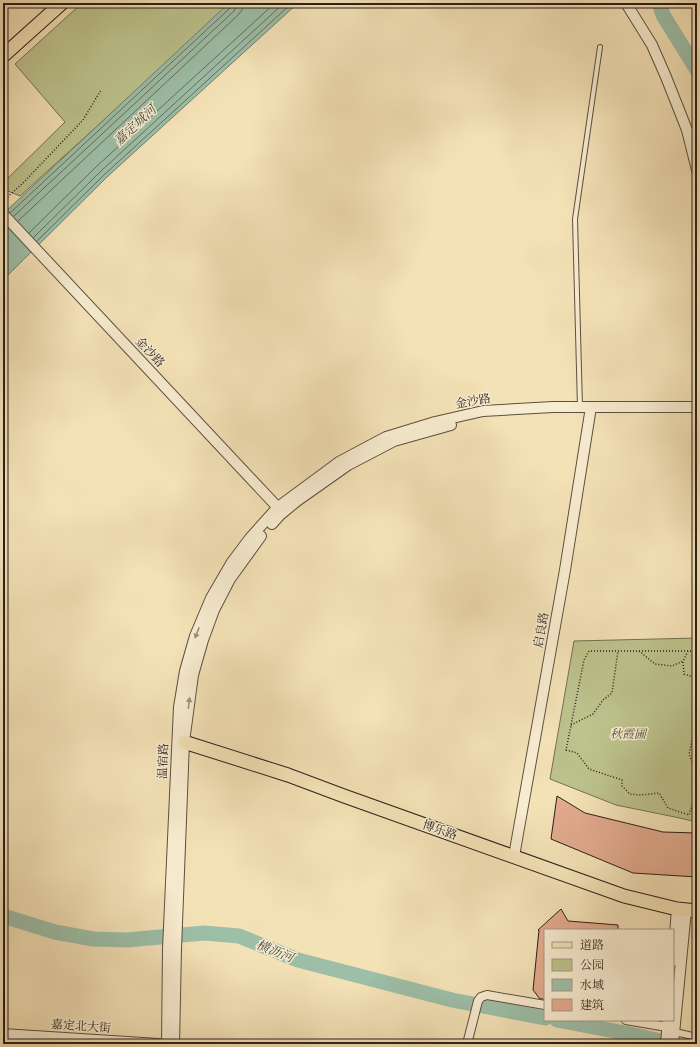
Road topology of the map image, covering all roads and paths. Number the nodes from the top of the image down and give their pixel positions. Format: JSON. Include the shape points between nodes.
{"nodes":[{"id":1,"x":51,"y":3,"type":"edge"},
{"id":2,"x":62,"y":3,"type":"edge"},
{"id":3,"x":626,"y":3,"type":"edge"},
{"id":4,"x":3,"y":46,"type":"edge"},
{"id":5,"x":600,"y":47,"type":"dead end"},
{"id":6,"x":3,"y":56,"type":"edge"},
{"id":7,"x":101,"y":90,"type":"dead end"},
{"id":8,"x":697,"y":170,"type":"edge"},
{"id":9,"x":3,"y":200,"type":"edge"},
{"id":10,"x":3,"y":214,"type":"edge"},
{"id":11,"x":580,"y":407,"type":"junction"},
{"id":12,"x":697,"y":407,"type":"edge"},
{"id":13,"x":591,"y":409,"type":"junction"},
{"id":14,"x":697,"y":414,"type":"edge"},
{"id":15,"x":280,"y":510,"type":"junction"},
{"id":16,"x":618,"y":651,"type":"junction"},
{"id":17,"x":639,"y":651,"type":"junction"},
{"id":18,"x":688,"y":651,"type":"junction"},
{"id":19,"x":697,"y":651,"type":"edge"},
{"id":20,"x":683,"y":661,"type":"junction"},
{"id":21,"x":697,"y":678,"type":"edge"},
{"id":22,"x":571,"y":725,"type":"junction"},
{"id":23,"x":697,"y":730,"type":"edge"},
{"id":24,"x":184,"y":742,"type":"junction"},
{"id":25,"x":697,"y":773,"type":"edge"},
{"id":26,"x":697,"y":790,"type":"edge"},
{"id":27,"x":514,"y":856,"type":"junction"},
{"id":28,"x":687,"y":910,"type":"edge"},
{"id":29,"x":173,"y":926,"type":"junction"},
{"id":30,"x":172,"y":949,"type":"junction"},
{"id":31,"x":674,"y":957,"type":"edge"},
{"id":32,"x":544,"y":1006,"type":"edge"},
{"id":33,"x":674,"y":1009,"type":"edge"},
{"id":34,"x":630,"y":1021,"type":"edge"},
{"id":35,"x":672,"y":1021,"type":"edge"},
{"id":36,"x":671,"y":1032,"type":"edge"},
{"id":37,"x":3,"y":1034,"type":"edge"},
{"id":38,"x":697,"y":1037,"type":"edge"},
{"id":39,"x":158,"y":1044,"type":"edge"},
{"id":40,"x":167,"y":1044,"type":"edge"},
{"id":41,"x":174,"y":1044,"type":"edge"},
{"id":42,"x":467,"y":1044,"type":"edge"},
{"id":43,"x":666,"y":1044,"type":"edge"}],
"edges":[{"from":1,"to":4,"type":"main road"},
{"from":2,"to":6,"type":"main road"},
{"from":3,"to":8,"type":"street","via":[[652,45],[666,77],[687,130]]},
{"from":5,"to":11,"type":"lane","via":[[575,219]]},
{"from":7,"to":9,"type":"path","via":[[83,120],[23,183]]},
{"from":10,"to":15,"type":"street","name":"金沙路"},
{"from":11,"to":13,"type":"street","name":"金沙路"},
{"from":11,"to":15,"type":"street","name":"金沙路","via":[[483,411],[386,437],[339,462]]},
{"from":12,"to":13,"type":"street","name":"金沙路"},
{"from":13,"to":14,"type":"street"},
{"from":13,"to":15,"type":"street","via":[[471,419],[394,441],[348,465]]},
{"from":13,"to":27,"type":"street","name":"启良路"},
{"from":24,"to":15,"type":"street","one_way":true,"via":[[193,675],[214,610],[230,579]]},
{"from":15,"to":29,"type":"street","name":"温宿路","one_way":true,"via":[[250,538],[232,562],[211,598],[195,636],[185,671],[179,707]]},
{"from":16,"to":17,"type":"path"},
{"from":16,"to":22,"type":"path","via":[[612,693],[593,714]]},
{"from":16,"to":22,"type":"path","via":[[589,651],[584,660]]},
{"from":17,"to":18,"type":"path"},
{"from":17,"to":20,"type":"path","via":[[655,664],[672,666]]},
{"from":18,"to":19,"type":"path"},
{"from":18,"to":20,"type":"path"},
{"from":20,"to":21,"type":"path","via":[[684,674]]},
{"from":22,"to":26,"type":"path","via":[[566,750],[576,753],[590,769],[622,780],[622,786],[630,794],[659,793],[668,808],[689,815]]},
{"from":23,"to":25,"type":"path","via":[[689,754]]},
{"from":24,"to":27,"type":"main road","name":"博乐路","via":[[288,775]]},
{"from":24,"to":29,"type":"street"},
{"from":27,"to":28,"type":"main road","name":"博乐路","via":[[624,896]]},
{"from":28,"to":31,"type":"street"},
{"from":28,"to":33,"type":"street"},
{"from":29,"to":30,"type":"street","name":"温宿路"},
{"from":30,"to":40,"type":"street","name":"温宿路"},
{"from":30,"to":41,"type":"street"},
{"from":32,"to":42,"type":"street","via":[[487,995],[480,999]]},
{"from":34,"to":36,"type":"street"},
{"from":35,"to":36,"type":"street"},
{"from":36,"to":38,"type":"street"},
{"from":36,"to":43,"type":"street"},
{"from":37,"to":39,"type":"street","name":"嘉定北大街"}]}
